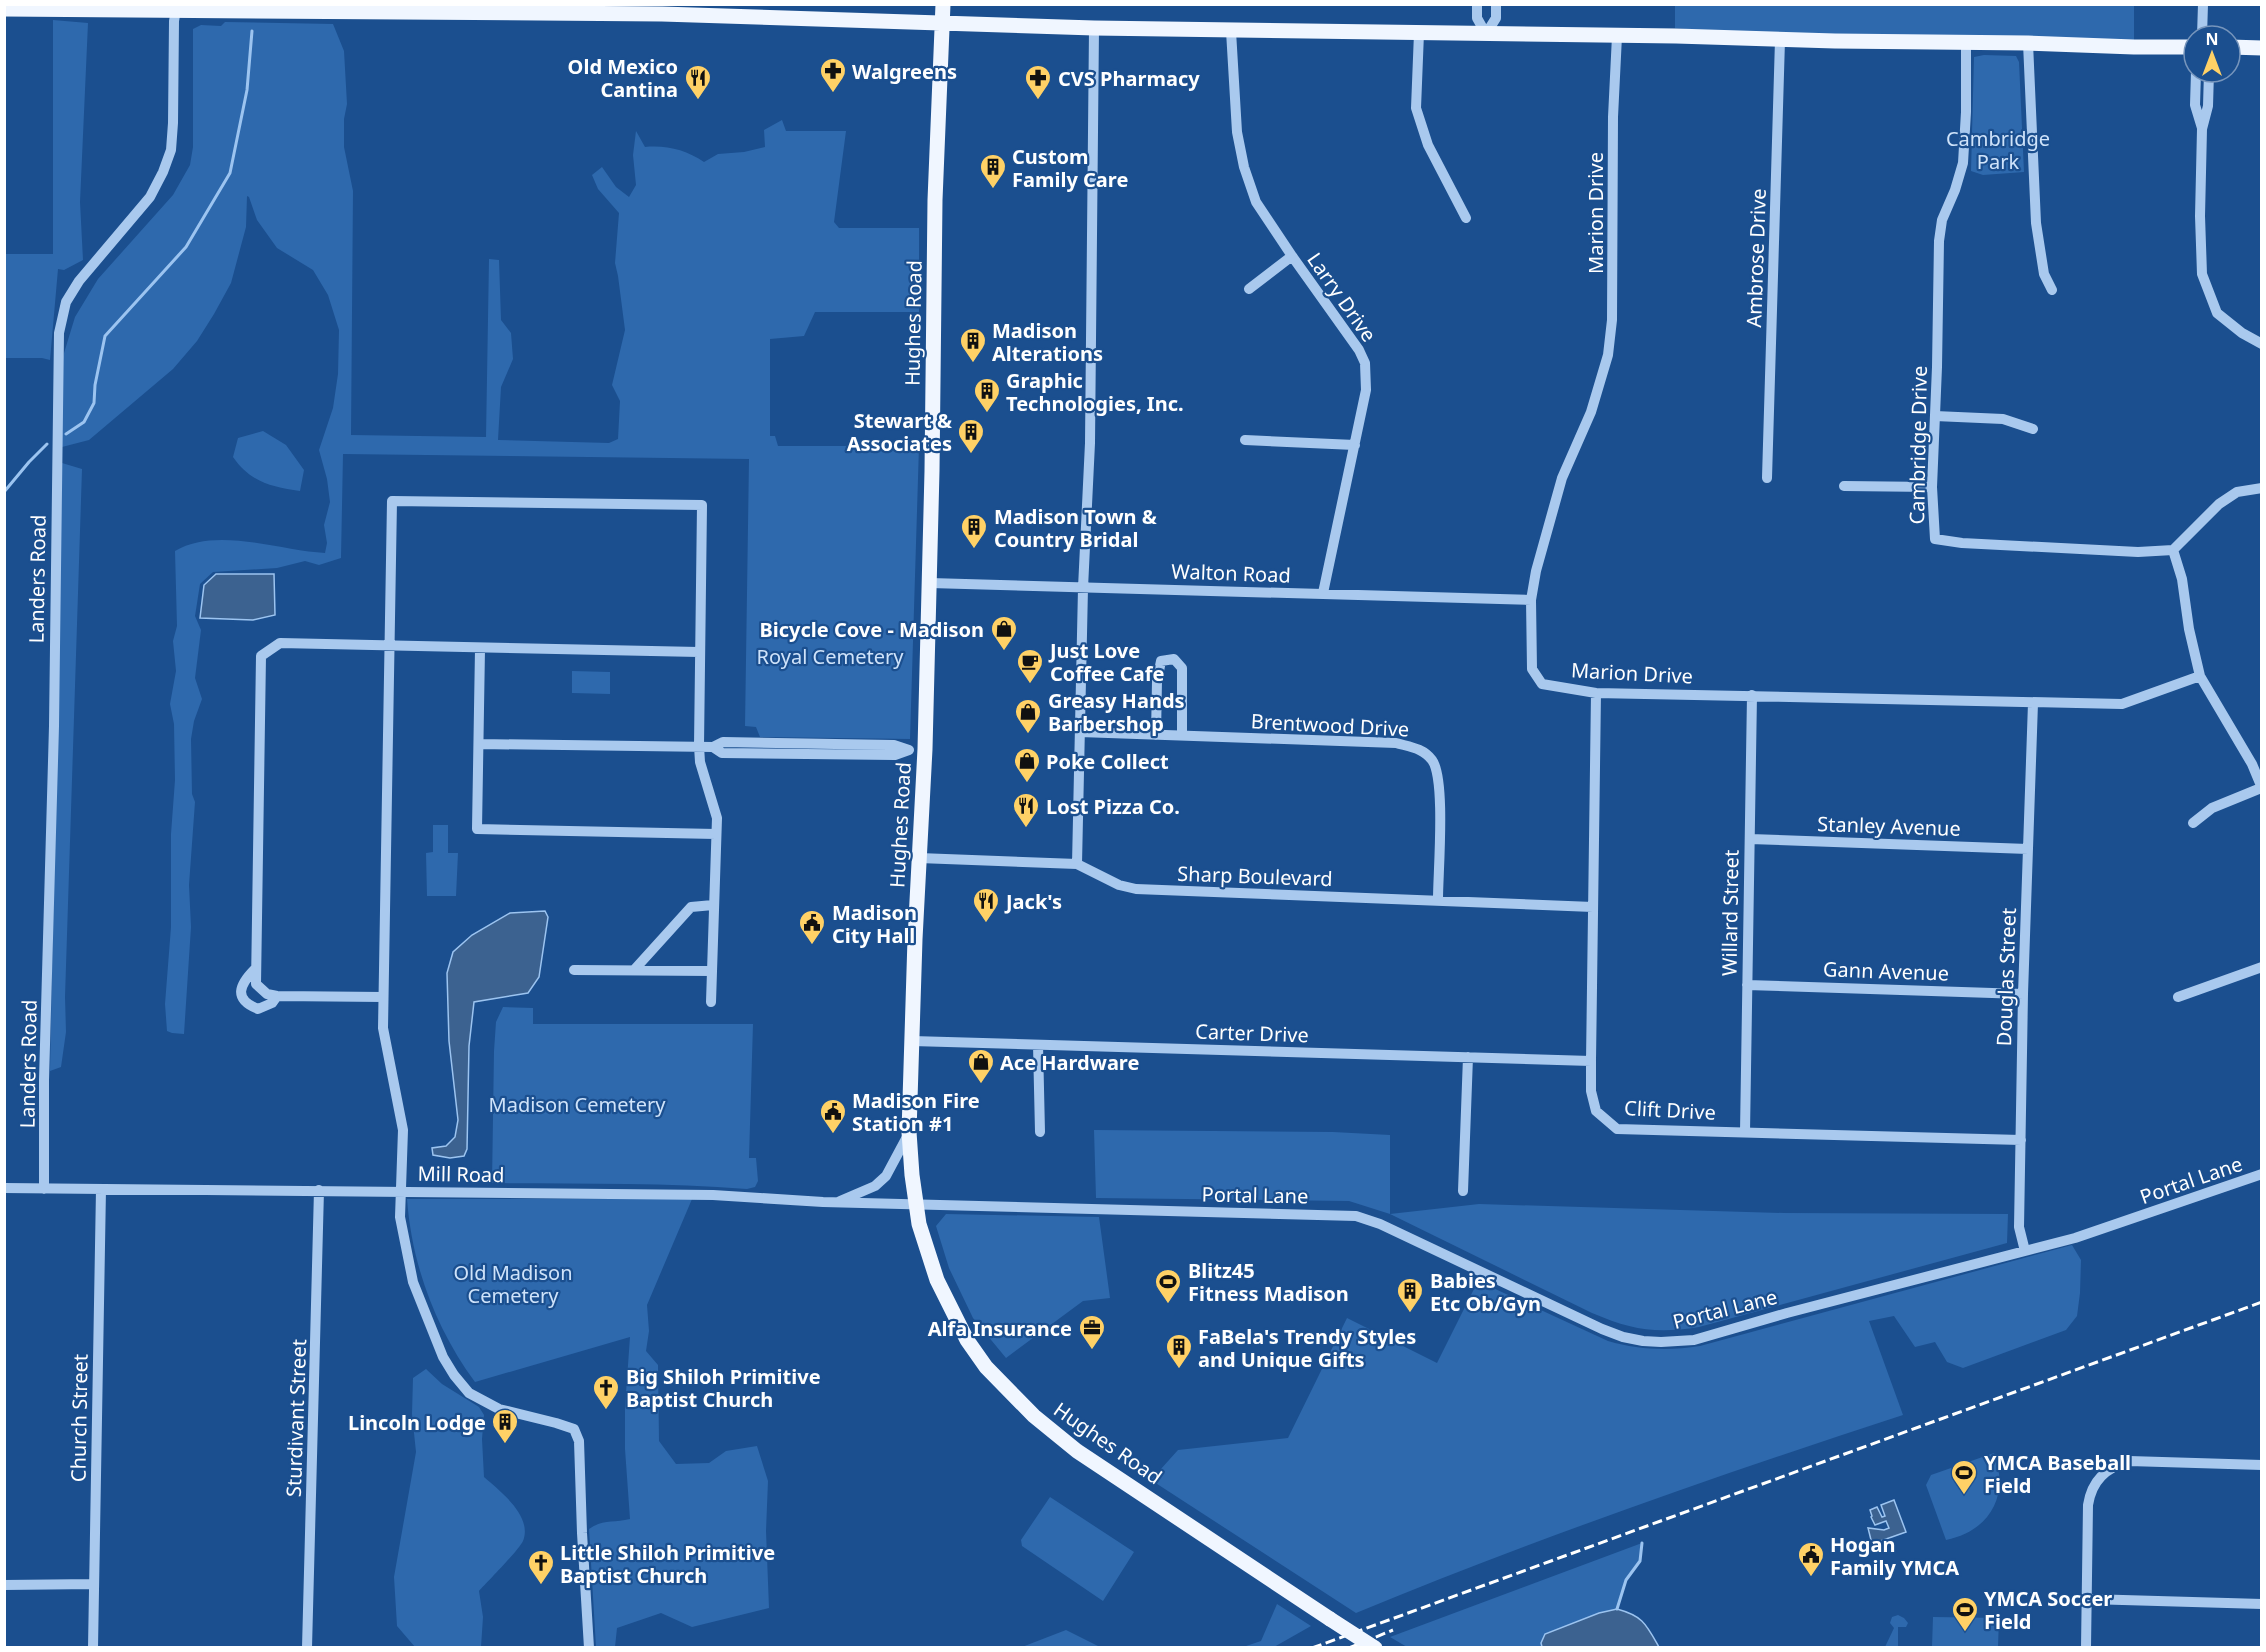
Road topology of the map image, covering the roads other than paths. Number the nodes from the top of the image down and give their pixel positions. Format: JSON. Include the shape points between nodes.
{"nodes":[{"id":1,"x":943,"y":4,"type":"edge"},
{"id":2,"x":1477,"y":4,"type":"edge"},
{"id":3,"x":1496,"y":4,"type":"edge"},
{"id":4,"x":2203,"y":4,"type":"edge"},
{"id":5,"x":177,"y":7,"type":"edge"},
{"id":6,"x":4,"y":9,"type":"edge"},
{"id":7,"x":516,"y":9,"type":"edge"},
{"id":8,"x":943,"y":23,"type":"junction"},
{"id":9,"x":2202,"y":24,"type":"edge"},
{"id":10,"x":1094,"y":28,"type":"junction"},
{"id":11,"x":1232,"y":31,"type":"junction"},
{"id":12,"x":1419,"y":33,"type":"junction"},
{"id":13,"x":1486,"y":34,"type":"junction"},
{"id":14,"x":1617,"y":36,"type":"junction"},
{"id":15,"x":1780,"y":40,"type":"junction"},
{"id":16,"x":1966,"y":42,"type":"junction"},
{"id":17,"x":2028,"y":43,"type":"junction"},
{"id":18,"x":2182,"y":46,"type":"edge"},
{"id":19,"x":2242,"y":47,"type":"edge"},
{"id":20,"x":2262,"y":48,"type":"edge"},
{"id":21,"x":2196,"y":84,"type":"edge"},
{"id":22,"x":2209,"y":84,"type":"edge"},
{"id":23,"x":2202,"y":129,"type":"junction"},
{"id":24,"x":1466,"y":218,"type":"dead end"},
{"id":25,"x":1292,"y":256,"type":"junction"},
{"id":26,"x":1249,"y":289,"type":"dead end"},
{"id":27,"x":2052,"y":290,"type":"dead end"},
{"id":28,"x":2262,"y":344,"type":"edge"},
{"id":29,"x":1935,"y":416,"type":"junction"},
{"id":30,"x":2033,"y":429,"type":"dead end"},
{"id":31,"x":1245,"y":440,"type":"dead end"},
{"id":32,"x":1354,"y":445,"type":"junction"},
{"id":33,"x":1767,"y":478,"type":"dead end"},
{"id":34,"x":1844,"y":486,"type":"dead end"},
{"id":35,"x":1932,"y":487,"type":"junction"},
{"id":36,"x":2262,"y":488,"type":"edge"},
{"id":37,"x":2173,"y":550,"type":"junction"},
{"id":38,"x":930,"y":583,"type":"junction"},
{"id":39,"x":1083,"y":588,"type":"junction"},
{"id":40,"x":1323,"y":593,"type":"junction"},
{"id":41,"x":1531,"y":600,"type":"junction"},
{"id":42,"x":388,"y":647,"type":"junction"},
{"id":43,"x":480,"y":649,"type":"junction"},
{"id":44,"x":699,"y":652,"type":"junction"},
{"id":45,"x":2200,"y":676,"type":"junction"},
{"id":46,"x":1596,"y":693,"type":"junction"},
{"id":47,"x":1752,"y":695,"type":"junction"},
{"id":48,"x":2033,"y":703,"type":"junction"},
{"id":49,"x":1080,"y":732,"type":"junction"},
{"id":50,"x":1155,"y":735,"type":"junction"},
{"id":51,"x":1182,"y":736,"type":"junction"},
{"id":52,"x":479,"y":744,"type":"junction"},
{"id":53,"x":699,"y":747,"type":"junction"},
{"id":54,"x":926,"y":749,"type":"junction"},
{"id":55,"x":2261,"y":788,"type":"edge"},
{"id":56,"x":2193,"y":823,"type":"dead end"},
{"id":57,"x":716,"y":834,"type":"junction"},
{"id":58,"x":1750,"y":839,"type":"junction"},
{"id":59,"x":2028,"y":849,"type":"junction"},
{"id":60,"x":920,"y":858,"type":"junction"},
{"id":61,"x":1077,"y":864,"type":"junction"},
{"id":62,"x":1438,"y":899,"type":"junction"},
{"id":63,"x":713,"y":905,"type":"junction"},
{"id":64,"x":1593,"y":907,"type":"junction"},
{"id":65,"x":2262,"y":967,"type":"edge"},
{"id":66,"x":255,"y":969,"type":"junction"},
{"id":67,"x":574,"y":970,"type":"dead end"},
{"id":68,"x":634,"y":970,"type":"junction"},
{"id":69,"x":712,"y":971,"type":"junction"},
{"id":70,"x":1747,"y":985,"type":"junction"},
{"id":71,"x":2023,"y":994,"type":"junction"},
{"id":72,"x":277,"y":996,"type":"junction"},
{"id":73,"x":383,"y":997,"type":"junction"},
{"id":74,"x":2178,"y":997,"type":"dead end"},
{"id":75,"x":711,"y":1002,"type":"dead end"},
{"id":76,"x":912,"y":1041,"type":"junction"},
{"id":77,"x":1038,"y":1045,"type":"junction"},
{"id":78,"x":1468,"y":1057,"type":"junction"},
{"id":79,"x":1591,"y":1060,"type":"junction"},
{"id":80,"x":909,"y":1132,"type":"junction"},
{"id":81,"x":1040,"y":1132,"type":"dead end"},
{"id":82,"x":1745,"y":1132,"type":"junction"},
{"id":83,"x":2021,"y":1140,"type":"junction"},
{"id":84,"x":2262,"y":1174,"type":"edge"},
{"id":85,"x":4,"y":1188,"type":"edge"},
{"id":86,"x":44,"y":1188,"type":"junction"},
{"id":87,"x":101,"y":1189,"type":"junction"},
{"id":88,"x":319,"y":1190,"type":"junction"},
{"id":89,"x":400,"y":1191,"type":"junction"},
{"id":90,"x":1464,"y":1191,"type":"dead end"},
{"id":91,"x":835,"y":1203,"type":"junction"},
{"id":92,"x":916,"y":1205,"type":"junction"},
{"id":93,"x":2025,"y":1251,"type":"junction"},
{"id":94,"x":2262,"y":1465,"type":"edge"},
{"id":95,"x":94,"y":1584,"type":"junction"},
{"id":96,"x":4,"y":1585,"type":"edge"},
{"id":97,"x":2088,"y":1599,"type":"junction"},
{"id":98,"x":2262,"y":1604,"type":"edge"},
{"id":99,"x":93,"y":1647,"type":"edge"},
{"id":100,"x":307,"y":1647,"type":"edge"},
{"id":101,"x":589,"y":1647,"type":"edge"},
{"id":102,"x":1375,"y":1647,"type":"edge"},
{"id":103,"x":2086,"y":1647,"type":"edge"}],
"edges":[{"from":1,"to":8,"type":"main road","name":"Hughes Road"},
{"from":2,"to":13,"type":"street","via":[[1477,18]]},
{"from":3,"to":13,"type":"street","via":[[1496,18]]},
{"from":4,"to":9,"type":"street"},
{"from":5,"to":6,"type":"main road"},
{"from":5,"to":7,"type":"main road"},
{"from":5,"to":86,"type":"street","name":"Landers Road","via":[[171,150],[150,197],[66,302],[59,333]]},
{"from":7,"to":8,"type":"main road"},
{"from":8,"to":10,"type":"main road"},
{"from":8,"to":38,"type":"main road","name":"Hughes Road","via":[[935,200]]},
{"from":10,"to":11,"type":"main road"},
{"from":10,"to":39,"type":"street","via":[[1090,443]]},
{"from":11,"to":12,"type":"main road"},
{"from":11,"to":25,"type":"street","name":"Larry Drive","via":[[1237,132],[1244,167],[1256,202]]},
{"from":12,"to":13,"type":"main road"},
{"from":12,"to":24,"type":"street","via":[[1416,108],[1428,145]]},
{"from":13,"to":14,"type":"main road"},
{"from":14,"to":15,"type":"main road"},
{"from":14,"to":41,"type":"street","name":"Marion Drive","via":[[1612,320],[1608,355],[1591,412],[1562,478]]},
{"from":15,"to":16,"type":"main road"},
{"from":15,"to":33,"type":"street","name":"Ambrose Drive"},
{"from":16,"to":17,"type":"main road"},
{"from":16,"to":29,"type":"street","name":"Cambridge Drive","via":[[1963,163],[1942,220],[1939,241]]},
{"from":17,"to":18,"type":"main road"},
{"from":17,"to":27,"type":"street","via":[[2036,223],[2044,274]]},
{"from":19,"to":20,"type":"main road"},
{"from":21,"to":23,"type":"street","via":[[2195,105]]},
{"from":22,"to":23,"type":"street"},
{"from":23,"to":28,"type":"street","via":[[2202,274],[2217,314]]},
{"from":25,"to":26,"type":"street"},
{"from":25,"to":32,"type":"street","name":"Larry Drive","via":[[1365,363],[1366,390]]},
{"from":29,"to":30,"type":"street","via":[[2003,419]]},
{"from":29,"to":35,"type":"street","name":"Cambridge Drive"},
{"from":31,"to":32,"type":"street"},
{"from":32,"to":40,"type":"street","name":"Larry Drive"},
{"from":34,"to":35,"type":"street"},
{"from":35,"to":37,"type":"street","name":"Cambridge Drive","via":[[1935,539],[2138,552]]},
{"from":36,"to":37,"type":"street","via":[[2237,492],[2219,504]]},
{"from":37,"to":45,"type":"street"},
{"from":38,"to":39,"type":"street","name":"Walton Road"},
{"from":38,"to":54,"type":"main road","name":"Hughes Road"},
{"from":39,"to":40,"type":"street","name":"Walton Road"},
{"from":39,"to":49,"type":"street"},
{"from":40,"to":41,"type":"street","name":"Walton Road"},
{"from":41,"to":46,"type":"street","name":"Marion Drive","via":[[1532,669],[1542,684]]},
{"from":42,"to":43,"type":"street"},
{"from":42,"to":44,"type":"street","via":[[392,501],[702,505]]},
{"from":42,"to":66,"type":"street","via":[[280,644],[261,656]]},
{"from":42,"to":73,"type":"street"},
{"from":43,"to":44,"type":"street"},
{"from":43,"to":52,"type":"street"},
{"from":44,"to":53,"type":"street"},
{"from":45,"to":48,"type":"street","name":"Marion Drive","via":[[2122,704]]},
{"from":45,"to":55,"type":"street","via":[[2252,765]]},
{"from":46,"to":47,"type":"street","name":"Marion Drive"},
{"from":46,"to":64,"type":"street","name":"Clift Drive"},
{"from":47,"to":48,"type":"street","name":"Marion Drive"},
{"from":47,"to":58,"type":"street","name":"Willard Street"},
{"from":48,"to":59,"type":"street","name":"Douglas Street"},
{"from":49,"to":50,"type":"street","name":"Brentwood Drive"},
{"from":49,"to":61,"type":"street"},
{"from":50,"to":51,"type":"street","name":"Brentwood Drive"},
{"from":50,"to":51,"type":"street","via":[[1161,662],[1174,659],[1182,668]]},
{"from":51,"to":62,"type":"street","name":"Brentwood Drive","via":[[1396,743],[1420,749],[1434,762],[1440,783]]},
{"from":52,"to":53,"type":"street"},
{"from":52,"to":57,"type":"street","via":[[477,830]]},
{"from":53,"to":54,"type":"street","via":[[713,747],[723,753],[789,748],[895,755]]},
{"from":53,"to":57,"type":"street","via":[[717,818]]},
{"from":54,"to":60,"type":"main road","name":"Hughes Road"},
{"from":55,"to":56,"type":"street","via":[[2212,808]]},
{"from":57,"to":63,"type":"street"},
{"from":58,"to":59,"type":"street","name":"Stanley Avenue"},
{"from":58,"to":70,"type":"street","name":"Willard Street"},
{"from":59,"to":71,"type":"street","name":"Douglas Street"},
{"from":60,"to":61,"type":"street","name":"Sharp Boulevard"},
{"from":60,"to":76,"type":"main road","name":"Hughes Road"},
{"from":61,"to":62,"type":"street","name":"Sharp Boulevard","via":[[1136,889]]},
{"from":62,"to":64,"type":"street","name":"Sharp Boulevard"},
{"from":63,"to":68,"type":"street","via":[[691,907]]},
{"from":63,"to":69,"type":"street"},
{"from":64,"to":79,"type":"street","name":"Clift Drive"},
{"from":65,"to":74,"type":"street"},
{"from":66,"to":72,"type":"street","via":[[256,984],[267,994]]},
{"from":66,"to":72,"type":"street","via":[[244,982],[242,999],[258,1009]]},
{"from":67,"to":68,"type":"street"},
{"from":68,"to":69,"type":"street"},
{"from":69,"to":75,"type":"street"},
{"from":70,"to":71,"type":"street","name":"Gann Avenue"},
{"from":70,"to":82,"type":"street","name":"Willard Street"},
{"from":71,"to":83,"type":"street","name":"Douglas Street"},
{"from":72,"to":73,"type":"street"},
{"from":73,"to":89,"type":"street","via":[[383,1028],[403,1130]]},
{"from":76,"to":77,"type":"street","name":"Carter Drive"},
{"from":76,"to":80,"type":"main road","name":"Hughes Road"},
{"from":77,"to":78,"type":"street","name":"Carter Drive"},
{"from":77,"to":81,"type":"street"},
{"from":78,"to":79,"type":"street","name":"Carter Drive"},
{"from":78,"to":90,"type":"street"},
{"from":79,"to":82,"type":"street","name":"Clift Drive","via":[[1591,1091],[1596,1111],[1617,1129]]},
{"from":80,"to":91,"type":"street","via":[[886,1176],[875,1186]]},
{"from":80,"to":92,"type":"main road","name":"Hughes Road"},
{"from":82,"to":83,"type":"street","name":"Clift Drive"},
{"from":83,"to":93,"type":"street","name":"Douglas Street","via":[[2019,1227]]},
{"from":84,"to":93,"type":"street","name":"Portal Lane","via":[[2075,1238]]},
{"from":85,"to":86,"type":"street","name":"Mill Road"},
{"from":86,"to":87,"type":"street","name":"Mill Road"},
{"from":87,"to":88,"type":"street","name":"Mill Road"},
{"from":87,"to":95,"type":"street","name":"Church Street"},
{"from":88,"to":89,"type":"street","name":"Mill Road"},
{"from":88,"to":100,"type":"street","name":"Sturdivant Street"},
{"from":89,"to":91,"type":"street","name":"Mill Road","via":[[713,1195]]},
{"from":89,"to":101,"type":"street","via":[[400,1217],[413,1282],[454,1375],[485,1403],[574,1429],[579,1441]]},
{"from":91,"to":92,"type":"street","name":"Mill Road"},
{"from":92,"to":93,"type":"street","name":"Portal Lane","via":[[1356,1216],[1602,1329],[1623,1337],[1661,1342],[1694,1340]]},
{"from":92,"to":102,"type":"main road","name":"Hughes Road","bridge":true,"via":[[927,1253],[967,1340],[1000,1383],[1045,1427]]},
{"from":94,"to":97,"type":"street","via":[[2129,1461],[2112,1466],[2098,1478],[2090,1494]]},
{"from":95,"to":96,"type":"street"},
{"from":95,"to":99,"type":"street","name":"Church Street"},
{"from":97,"to":98,"type":"street"},
{"from":97,"to":103,"type":"street"}]}
